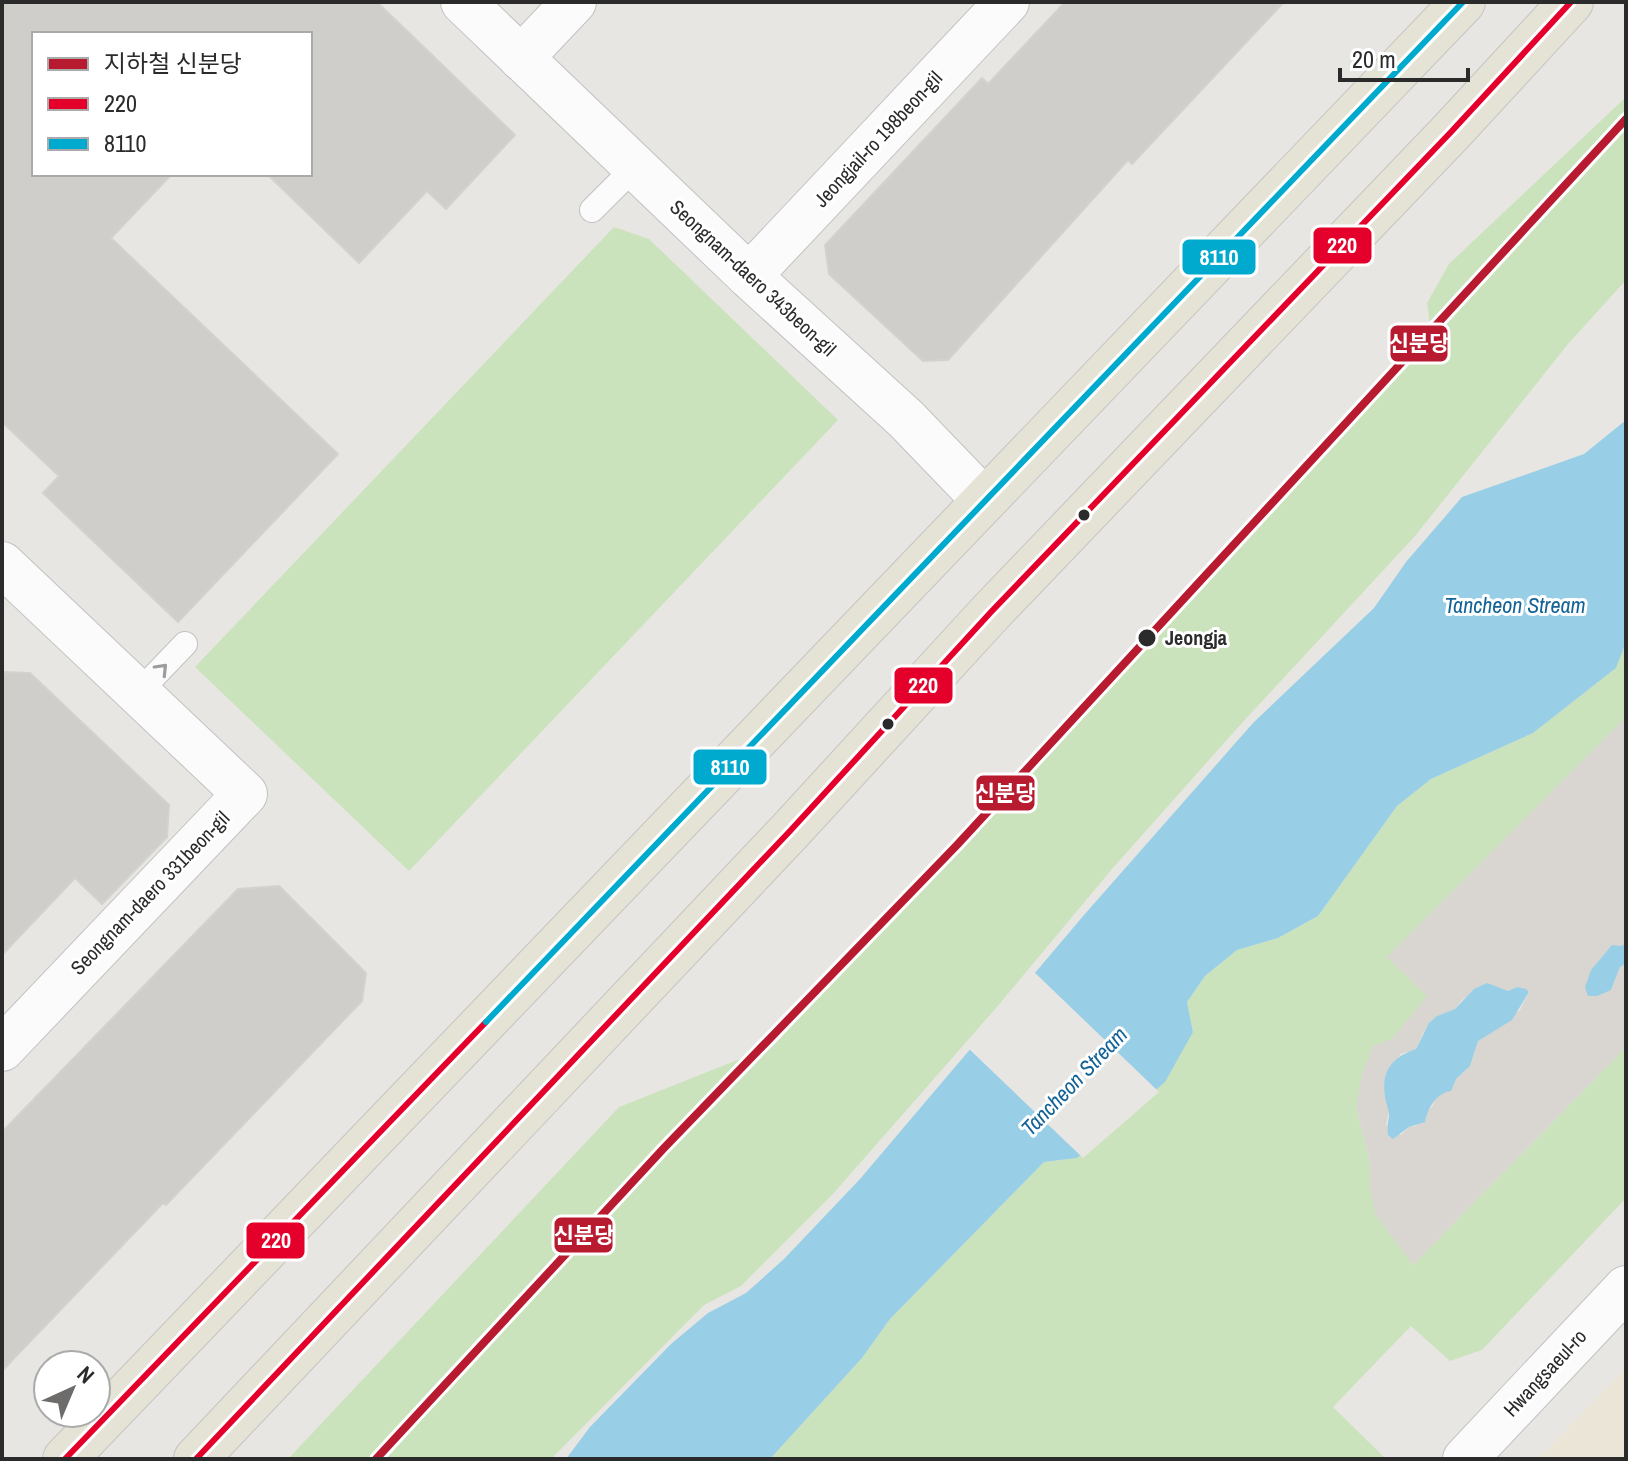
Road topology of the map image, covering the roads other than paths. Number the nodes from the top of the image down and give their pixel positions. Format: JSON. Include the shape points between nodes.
{"nodes":[{"id":1,"x":463,"y":2,"type":"edge"},
{"id":2,"x":574,"y":2,"type":"edge"},
{"id":3,"x":1007,"y":2,"type":"edge"},
{"id":4,"x":1463,"y":2,"type":"edge"},
{"id":5,"x":1571,"y":2,"type":"edge"},
{"id":6,"x":521,"y":58,"type":"junction"},
{"id":7,"x":635,"y":167,"type":"junction"},
{"id":8,"x":592,"y":210,"type":"dead end"},
{"id":9,"x":749,"y":276,"type":"junction"},
{"id":10,"x":984,"y":500,"type":"junction"},
{"id":11,"x":6,"y":577,"type":"edge"},
{"id":12,"x":185,"y":644,"type":"dead end"},
{"id":13,"x":138,"y":693,"type":"junction"},
{"id":14,"x":2,"y":1049,"type":"edge"},
{"id":15,"x":1626,"y":1288,"type":"edge"},
{"id":16,"x":65,"y":1459,"type":"edge"},
{"id":17,"x":196,"y":1459,"type":"edge"},
{"id":18,"x":1465,"y":1459,"type":"edge"}],
"edges":[{"from":1,"to":6,"type":"street","name":"Seongnam-daero 343beon-gil"},
{"from":2,"to":6,"type":"street"},
{"from":3,"to":9,"type":"street","name":"Jeongjail-ro 198beon-gil"},
{"from":4,"to":10,"type":"main road"},
{"from":5,"to":17,"type":"main road"},
{"from":6,"to":7,"type":"street","name":"Seongnam-daero 343beon-gil"},
{"from":7,"to":8,"type":"lane"},
{"from":7,"to":9,"type":"street","name":"Seongnam-daero 343beon-gil"},
{"from":9,"to":10,"type":"street","name":"Seongnam-daero 343beon-gil","via":[[906,419]]},
{"from":10,"to":16,"type":"main road"},
{"from":11,"to":13,"type":"street","name":"Seongnam-daero 331beon-gil"},
{"from":13,"to":12,"type":"lane","one_way":true},
{"from":13,"to":14,"type":"street","name":"Seongnam-daero 331beon-gil","via":[[245,794]]},
{"from":15,"to":18,"type":"street","name":"Hwangsaeul-ro"}]}
